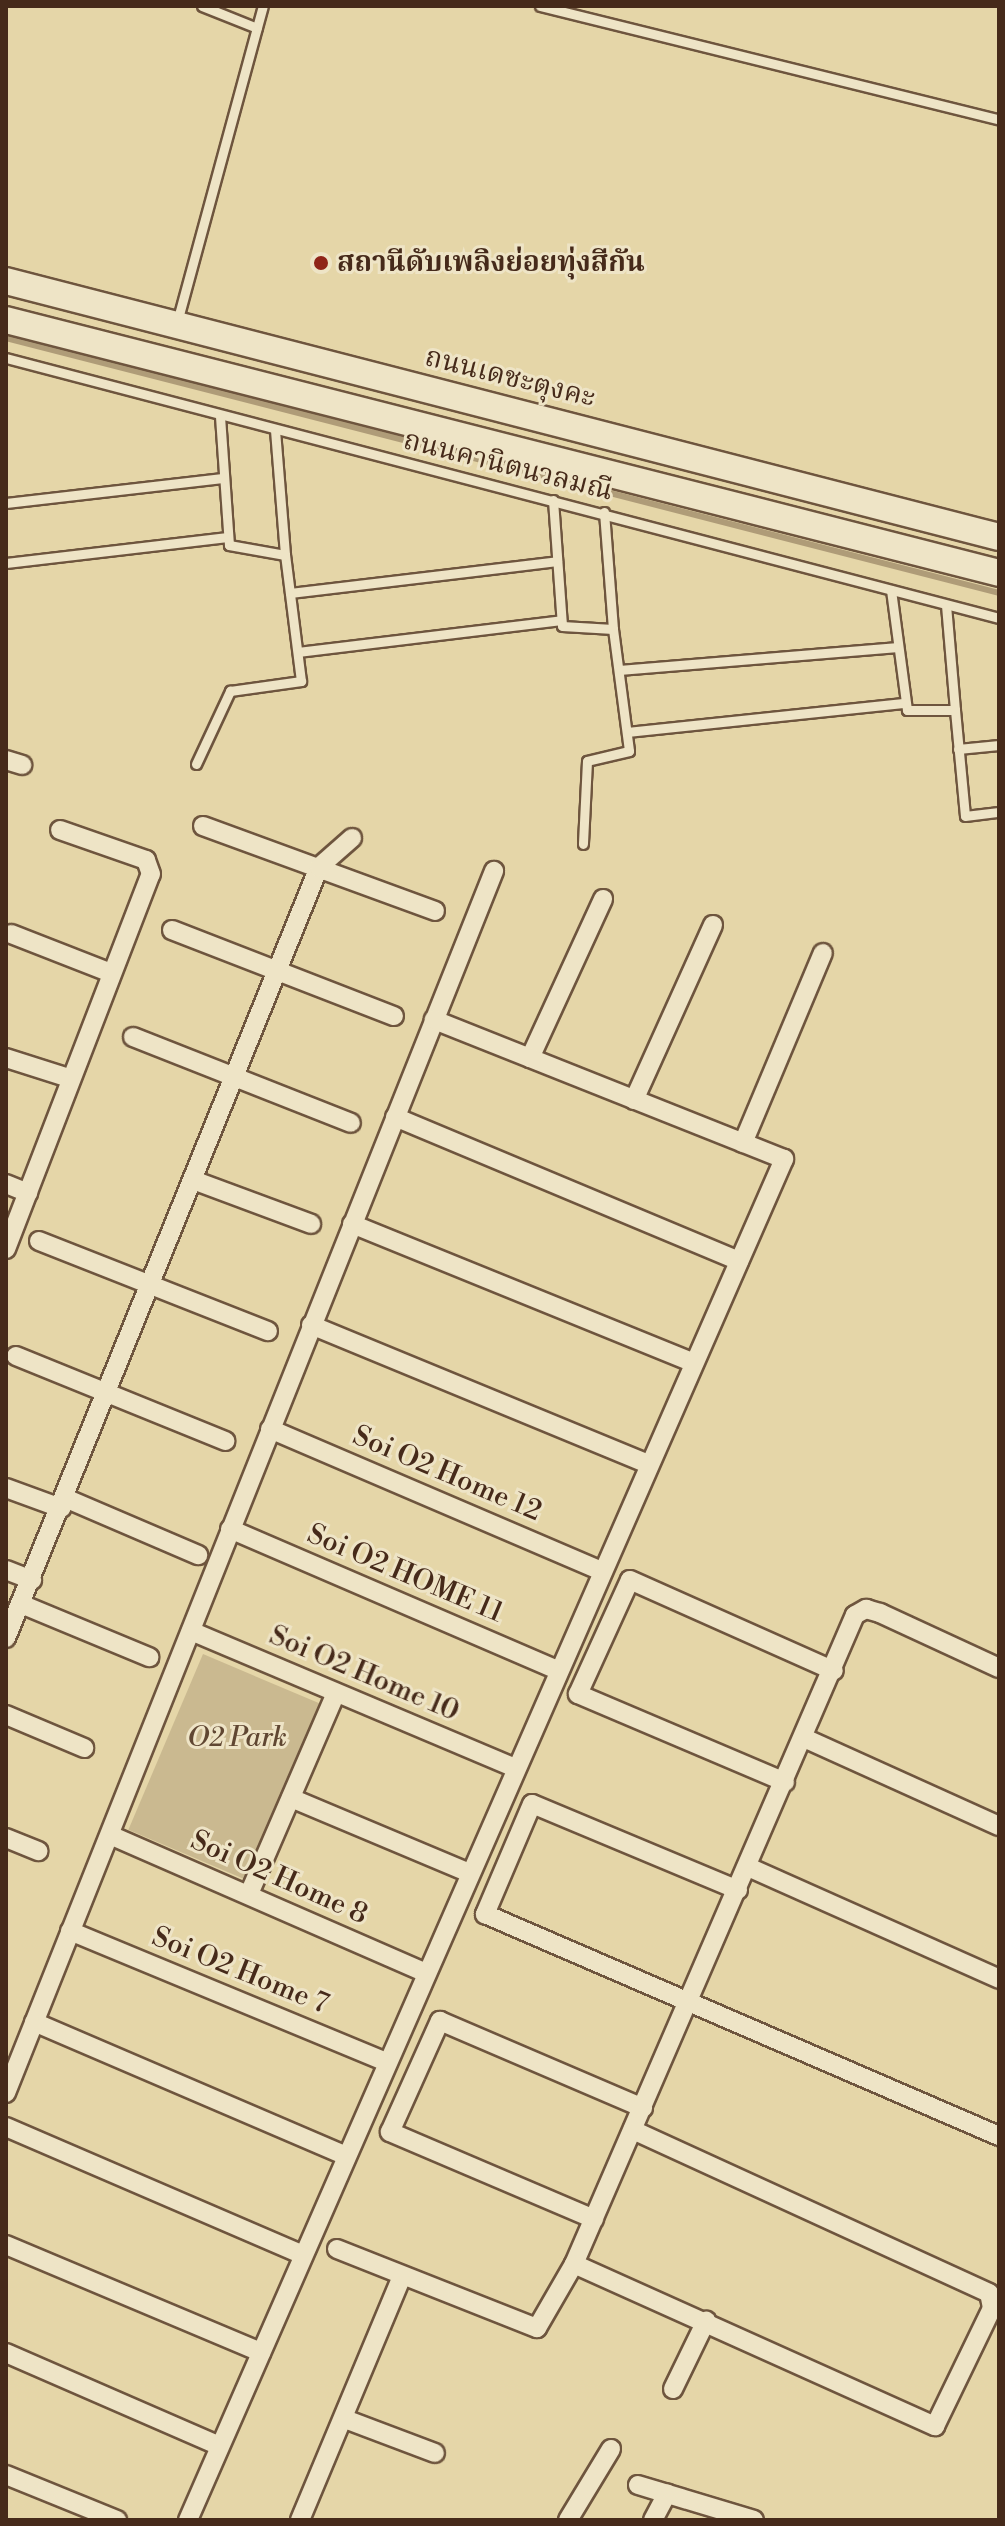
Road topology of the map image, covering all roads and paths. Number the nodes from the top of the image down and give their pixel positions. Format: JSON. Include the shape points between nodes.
{"nodes":[{"id":1,"x":202,"y":6,"type":"edge"},
{"id":2,"x":263,"y":6,"type":"edge"},
{"id":3,"x":540,"y":6,"type":"edge"},
{"id":4,"x":257,"y":28,"type":"junction"},
{"id":5,"x":999,"y":120,"type":"edge"},
{"id":6,"x":6,"y":281,"type":"edge"},
{"id":7,"x":6,"y":320,"type":"edge"},
{"id":8,"x":176,"y":326,"type":"junction"},
{"id":9,"x":6,"y":358,"type":"edge"},
{"id":10,"x":220,"y":417,"type":"junction"},
{"id":11,"x":275,"y":430,"type":"junction"},
{"id":12,"x":635,"y":443,"type":"junction"},
{"id":13,"x":223,"y":478,"type":"junction"},
{"id":14,"x":626,"y":478,"type":"junction"},
{"id":15,"x":553,"y":500,"type":"junction"},
{"id":16,"x":6,"y":503,"type":"edge"},
{"id":17,"x":604,"y":512,"type":"junction"},
{"id":18,"x":227,"y":537,"type":"junction"},
{"id":19,"x":999,"y":537,"type":"edge"},
{"id":20,"x":285,"y":555,"type":"junction"},
{"id":21,"x":557,"y":561,"type":"junction"},
{"id":22,"x":6,"y":563,"type":"edge"},
{"id":23,"x":999,"y":573,"type":"edge"},
{"id":24,"x":891,"y":590,"type":"junction"},
{"id":25,"x":290,"y":593,"type":"junction"},
{"id":26,"x":946,"y":605,"type":"junction"},
{"id":27,"x":999,"y":618,"type":"edge"},
{"id":28,"x":561,"y":620,"type":"junction"},
{"id":29,"x":613,"y":629,"type":"junction"},
{"id":30,"x":898,"y":647,"type":"junction"},
{"id":31,"x":298,"y":652,"type":"junction"},
{"id":32,"x":619,"y":670,"type":"junction"},
{"id":33,"x":905,"y":703,"type":"junction"},
{"id":34,"x":955,"y":710,"type":"junction"},
{"id":35,"x":627,"y":732,"type":"junction"},
{"id":36,"x":999,"y":745,"type":"edge"},
{"id":37,"x":958,"y":749,"type":"junction"},
{"id":38,"x":196,"y":764,"type":"dead end"},
{"id":39,"x":999,"y":812,"type":"edge"},
{"id":40,"x":203,"y":826,"type":"dead end"},
{"id":41,"x":60,"y":830,"type":"dead end"},
{"id":42,"x":352,"y":838,"type":"dead end"},
{"id":43,"x":583,"y":844,"type":"dead end"},
{"id":44,"x":319,"y":867,"type":"junction"},
{"id":45,"x":494,"y":871,"type":"dead end"},
{"id":46,"x":603,"y":899,"type":"dead end"},
{"id":47,"x":435,"y":911,"type":"dead end"},
{"id":48,"x":713,"y":925,"type":"dead end"},
{"id":49,"x":172,"y":930,"type":"dead end"},
{"id":50,"x":11,"y":934,"type":"dead end"},
{"id":51,"x":823,"y":953,"type":"dead end"},
{"id":52,"x":111,"y":973,"type":"junction"},
{"id":53,"x":276,"y":973,"type":"junction"},
{"id":54,"x":394,"y":1016,"type":"dead end"},
{"id":55,"x":434,"y":1020,"type":"junction"},
{"id":56,"x":133,"y":1037,"type":"dead end"},
{"id":57,"x":6,"y":1058,"type":"edge"},
{"id":58,"x":530,"y":1058,"type":"junction"},
{"id":59,"x":69,"y":1078,"type":"junction"},
{"id":60,"x":234,"y":1079,"type":"junction"},
{"id":61,"x":634,"y":1100,"type":"junction"},
{"id":62,"x":395,"y":1117,"type":"junction"},
{"id":63,"x":351,"y":1123,"type":"dead end"},
{"id":64,"x":743,"y":1143,"type":"junction"},
{"id":65,"x":193,"y":1180,"type":"junction"},
{"id":66,"x":6,"y":1184,"type":"edge"},
{"id":67,"x":28,"y":1193,"type":"junction"},
{"id":68,"x":311,"y":1224,"type":"dead end"},
{"id":69,"x":352,"y":1224,"type":"junction"},
{"id":70,"x":39,"y":1241,"type":"dead end"},
{"id":71,"x":6,"y":1249,"type":"edge"},
{"id":72,"x":739,"y":1261,"type":"junction"},
{"id":73,"x":150,"y":1287,"type":"junction"},
{"id":74,"x":311,"y":1325,"type":"junction"},
{"id":75,"x":268,"y":1331,"type":"dead end"},
{"id":76,"x":16,"y":1356,"type":"dead end"},
{"id":77,"x":694,"y":1363,"type":"junction"},
{"id":78,"x":106,"y":1397,"type":"junction"},
{"id":79,"x":270,"y":1429,"type":"junction"},
{"id":80,"x":225,"y":1441,"type":"dead end"},
{"id":81,"x":649,"y":1464,"type":"junction"},
{"id":82,"x":6,"y":1488,"type":"edge"},
{"id":83,"x":63,"y":1503,"type":"junction"},
{"id":84,"x":230,"y":1529,"type":"junction"},
{"id":85,"x":198,"y":1555,"type":"dead end"},
{"id":86,"x":6,"y":1570,"type":"edge"},
{"id":87,"x":601,"y":1571,"type":"junction"},
{"id":88,"x":32,"y":1580,"type":"junction"},
{"id":89,"x":21,"y":1604,"type":"junction"},
{"id":90,"x":191,"y":1631,"type":"junction"},
{"id":91,"x":6,"y":1638,"type":"edge"},
{"id":92,"x":149,"y":1657,"type":"dead end"},
{"id":93,"x":999,"y":1668,"type":"edge"},
{"id":94,"x":558,"y":1670,"type":"junction"},
{"id":95,"x":834,"y":1671,"type":"junction"},
{"id":96,"x":336,"y":1693,"type":"junction"},
{"id":97,"x":6,"y":1715,"type":"edge"},
{"id":98,"x":804,"y":1738,"type":"junction"},
{"id":99,"x":84,"y":1748,"type":"dead end"},
{"id":100,"x":515,"y":1768,"type":"junction"},
{"id":101,"x":785,"y":1782,"type":"junction"},
{"id":102,"x":291,"y":1798,"type":"junction"},
{"id":103,"x":999,"y":1826,"type":"edge"},
{"id":104,"x":110,"y":1835,"type":"junction"},
{"id":105,"x":6,"y":1838,"type":"edge"},
{"id":106,"x":38,"y":1851,"type":"dead end"},
{"id":107,"x":748,"y":1867,"type":"junction"},
{"id":108,"x":469,"y":1873,"type":"junction"},
{"id":109,"x":738,"y":1890,"type":"junction"},
{"id":110,"x":249,"y":1894,"type":"junction"},
{"id":111,"x":70,"y":1931,"type":"junction"},
{"id":112,"x":426,"y":1973,"type":"junction"},
{"id":113,"x":999,"y":1979,"type":"edge"},
{"id":114,"x":690,"y":1999,"type":"junction"},
{"id":115,"x":34,"y":2022,"type":"junction"},
{"id":116,"x":387,"y":2062,"type":"junction"},
{"id":117,"x":6,"y":2093,"type":"edge"},
{"id":118,"x":643,"y":2108,"type":"junction"},
{"id":119,"x":6,"y":2127,"type":"edge"},
{"id":120,"x":633,"y":2130,"type":"junction"},
{"id":121,"x":999,"y":2136,"type":"edge"},
{"id":122,"x":346,"y":2156,"type":"junction"},
{"id":123,"x":594,"y":2219,"type":"junction"},
{"id":124,"x":6,"y":2245,"type":"edge"},
{"id":125,"x":337,"y":2249,"type":"dead end"},
{"id":126,"x":303,"y":2255,"type":"junction"},
{"id":127,"x":574,"y":2264,"type":"junction"},
{"id":128,"x":402,"y":2276,"type":"junction"},
{"id":129,"x":706,"y":2321,"type":"junction"},
{"id":130,"x":261,"y":2352,"type":"junction"},
{"id":131,"x":6,"y":2353,"type":"edge"},
{"id":132,"x":673,"y":2389,"type":"dead end"},
{"id":133,"x":345,"y":2419,"type":"junction"},
{"id":134,"x":220,"y":2446,"type":"junction"},
{"id":135,"x":611,"y":2449,"type":"dead end"},
{"id":136,"x":435,"y":2453,"type":"dead end"},
{"id":137,"x":6,"y":2475,"type":"edge"},
{"id":138,"x":638,"y":2485,"type":"dead end"},
{"id":139,"x":667,"y":2494,"type":"junction"},
{"id":140,"x":117,"y":2520,"type":"edge"},
{"id":141,"x":188,"y":2520,"type":"edge"},
{"id":142,"x":300,"y":2520,"type":"edge"},
{"id":143,"x":568,"y":2520,"type":"edge"},
{"id":144,"x":653,"y":2520,"type":"edge"},
{"id":145,"x":754,"y":2520,"type":"edge"}],
"edges":[{"from":1,"to":4,"type":"lane"},
{"from":2,"to":4,"type":"lane"},
{"from":3,"to":5,"type":"lane"},
{"from":4,"to":8,"type":"lane"},
{"from":6,"to":8,"type":"street","name":"ถนนเดชะตุงคะ"},
{"from":7,"to":14,"type":"street"},
{"from":8,"to":12,"type":"street","name":"ถนนเดชะตุงคะ"},
{"from":9,"to":10,"type":"lane","name":"ถนนคานิตนวลมณี"},
{"from":10,"to":11,"type":"lane","name":"ถนนคานิตนวลมณี"},
{"from":10,"to":13,"type":"lane"},
{"from":11,"to":15,"type":"lane","name":"ถนนคานิตนวลมณี"},
{"from":11,"to":20,"type":"lane"},
{"from":12,"to":14,"type":"street"},
{"from":12,"to":19,"type":"street","name":"ถนนเดชะตุงคะ"},
{"from":13,"to":16,"type":"lane"},
{"from":13,"to":18,"type":"lane"},
{"from":14,"to":23,"type":"street"},
{"from":15,"to":17,"type":"lane","name":"ถนนคานิตนวลมณี"},
{"from":15,"to":21,"type":"lane"},
{"from":17,"to":24,"type":"lane","name":"ถนนคานิตนวลมณี"},
{"from":17,"to":29,"type":"lane"},
{"from":18,"to":20,"type":"lane","via":[[233,547]]},
{"from":18,"to":22,"type":"lane"},
{"from":20,"to":25,"type":"lane"},
{"from":21,"to":25,"type":"lane"},
{"from":21,"to":28,"type":"lane"},
{"from":24,"to":26,"type":"lane","name":"ถนนคานิตนวลมณี"},
{"from":24,"to":30,"type":"lane"},
{"from":25,"to":31,"type":"lane"},
{"from":26,"to":27,"type":"lane","name":"ถนนคานิตนวลมณี"},
{"from":26,"to":34,"type":"lane"},
{"from":28,"to":29,"type":"lane","via":[[564,627]]},
{"from":28,"to":31,"type":"lane"},
{"from":29,"to":32,"type":"lane"},
{"from":30,"to":32,"type":"lane"},
{"from":30,"to":33,"type":"lane"},
{"from":31,"to":38,"type":"lane","via":[[301,681],[230,691]]},
{"from":32,"to":35,"type":"lane"},
{"from":33,"to":34,"type":"lane","via":[[907,710]]},
{"from":33,"to":35,"type":"lane"},
{"from":34,"to":37,"type":"lane"},
{"from":35,"to":43,"type":"lane","via":[[629,751],[587,761]]},
{"from":36,"to":37,"type":"lane"},
{"from":37,"to":39,"type":"lane","via":[[965,816]]},
{"from":40,"to":44,"type":"street"},
{"from":41,"to":52,"type":"street","via":[[146,860],[150,867]]},
{"from":42,"to":44,"type":"street"},
{"from":44,"to":47,"type":"street"},
{"from":44,"to":53,"type":"street"},
{"from":45,"to":55,"type":"street"},
{"from":46,"to":58,"type":"street"},
{"from":48,"to":61,"type":"street"},
{"from":49,"to":53,"type":"street"},
{"from":50,"to":52,"type":"street"},
{"from":51,"to":64,"type":"street"},
{"from":52,"to":59,"type":"street"},
{"from":53,"to":54,"type":"street"},
{"from":53,"to":60,"type":"street"},
{"from":55,"to":58,"type":"street"},
{"from":55,"to":62,"type":"street"},
{"from":56,"to":60,"type":"street"},
{"from":57,"to":59,"type":"street"},
{"from":58,"to":61,"type":"street"},
{"from":59,"to":67,"type":"street"},
{"from":60,"to":63,"type":"street"},
{"from":60,"to":65,"type":"street"},
{"from":61,"to":64,"type":"street"},
{"from":62,"to":69,"type":"street"},
{"from":62,"to":72,"type":"street"},
{"from":64,"to":72,"type":"street","via":[[784,1159]]},
{"from":65,"to":68,"type":"street"},
{"from":65,"to":73,"type":"street"},
{"from":66,"to":67,"type":"street"},
{"from":67,"to":71,"type":"street"},
{"from":69,"to":74,"type":"street"},
{"from":69,"to":77,"type":"street"},
{"from":70,"to":73,"type":"street"},
{"from":72,"to":77,"type":"street"},
{"from":73,"to":75,"type":"street"},
{"from":73,"to":78,"type":"street"},
{"from":74,"to":79,"type":"street"},
{"from":74,"to":81,"type":"street"},
{"from":76,"to":78,"type":"street"},
{"from":77,"to":81,"type":"street"},
{"from":78,"to":80,"type":"street"},
{"from":78,"to":83,"type":"street"},
{"from":79,"to":84,"type":"street"},
{"from":79,"to":87,"type":"street","name":"Soi O2 Home 12"},
{"from":81,"to":87,"type":"street"},
{"from":82,"to":83,"type":"street"},
{"from":83,"to":85,"type":"street"},
{"from":83,"to":88,"type":"street"},
{"from":84,"to":90,"type":"street"},
{"from":84,"to":94,"type":"street","name":"Soi O2 HOME 11"},
{"from":86,"to":88,"type":"street"},
{"from":87,"to":94,"type":"street"},
{"from":88,"to":89,"type":"street"},
{"from":89,"to":91,"type":"street"},
{"from":89,"to":92,"type":"street"},
{"from":90,"to":96,"type":"street","name":"Soi O2 Home 10"},
{"from":90,"to":104,"type":"street"},
{"from":93,"to":95,"type":"street","via":[[866,1609],[855,1615]]},
{"from":94,"to":100,"type":"street"},
{"from":95,"to":98,"type":"street"},
{"from":95,"to":101,"type":"street","via":[[630,1580],[578,1694]]},
{"from":96,"to":100,"type":"street","name":"Soi O2 Home 10"},
{"from":96,"to":102,"type":"street"},
{"from":97,"to":99,"type":"street"},
{"from":98,"to":101,"type":"street"},
{"from":98,"to":103,"type":"street"},
{"from":100,"to":108,"type":"street"},
{"from":101,"to":107,"type":"street"},
{"from":102,"to":108,"type":"street"},
{"from":102,"to":110,"type":"street"},
{"from":104,"to":110,"type":"street","name":"Soi O2 Home 8"},
{"from":104,"to":111,"type":"street"},
{"from":105,"to":106,"type":"street"},
{"from":107,"to":109,"type":"street"},
{"from":107,"to":113,"type":"street"},
{"from":108,"to":112,"type":"street"},
{"from":109,"to":114,"type":"street"},
{"from":109,"to":114,"type":"street","via":[[532,1804],[485,1914]]},
{"from":110,"to":112,"type":"street","name":"Soi O2 Home 8"},
{"from":111,"to":115,"type":"street"},
{"from":111,"to":116,"type":"street","name":"Soi O2 Home 7"},
{"from":112,"to":116,"type":"street"},
{"from":114,"to":118,"type":"street"},
{"from":114,"to":121,"type":"street"},
{"from":115,"to":117,"type":"street"},
{"from":115,"to":122,"type":"street"},
{"from":116,"to":122,"type":"street"},
{"from":118,"to":120,"type":"street"},
{"from":118,"to":123,"type":"street","via":[[440,2021],[390,2132]]},
{"from":119,"to":126,"type":"street"},
{"from":120,"to":123,"type":"street"},
{"from":120,"to":129,"type":"street","via":[[993,2297],[935,2426]]},
{"from":122,"to":126,"type":"street"},
{"from":123,"to":127,"type":"street"},
{"from":124,"to":130,"type":"street"},
{"from":125,"to":128,"type":"street"},
{"from":126,"to":130,"type":"street"},
{"from":127,"to":128,"type":"street","via":[[547,2316],[531,2329]]},
{"from":127,"to":129,"type":"street"},
{"from":128,"to":133,"type":"street"},
{"from":129,"to":132,"type":"street"},
{"from":130,"to":134,"type":"street"},
{"from":131,"to":134,"type":"street"},
{"from":133,"to":136,"type":"street"},
{"from":133,"to":142,"type":"street"},
{"from":134,"to":141,"type":"street"},
{"from":135,"to":143,"type":"street"},
{"from":137,"to":140,"type":"street"},
{"from":138,"to":139,"type":"street"},
{"from":139,"to":144,"type":"street"},
{"from":139,"to":145,"type":"street"}]}
